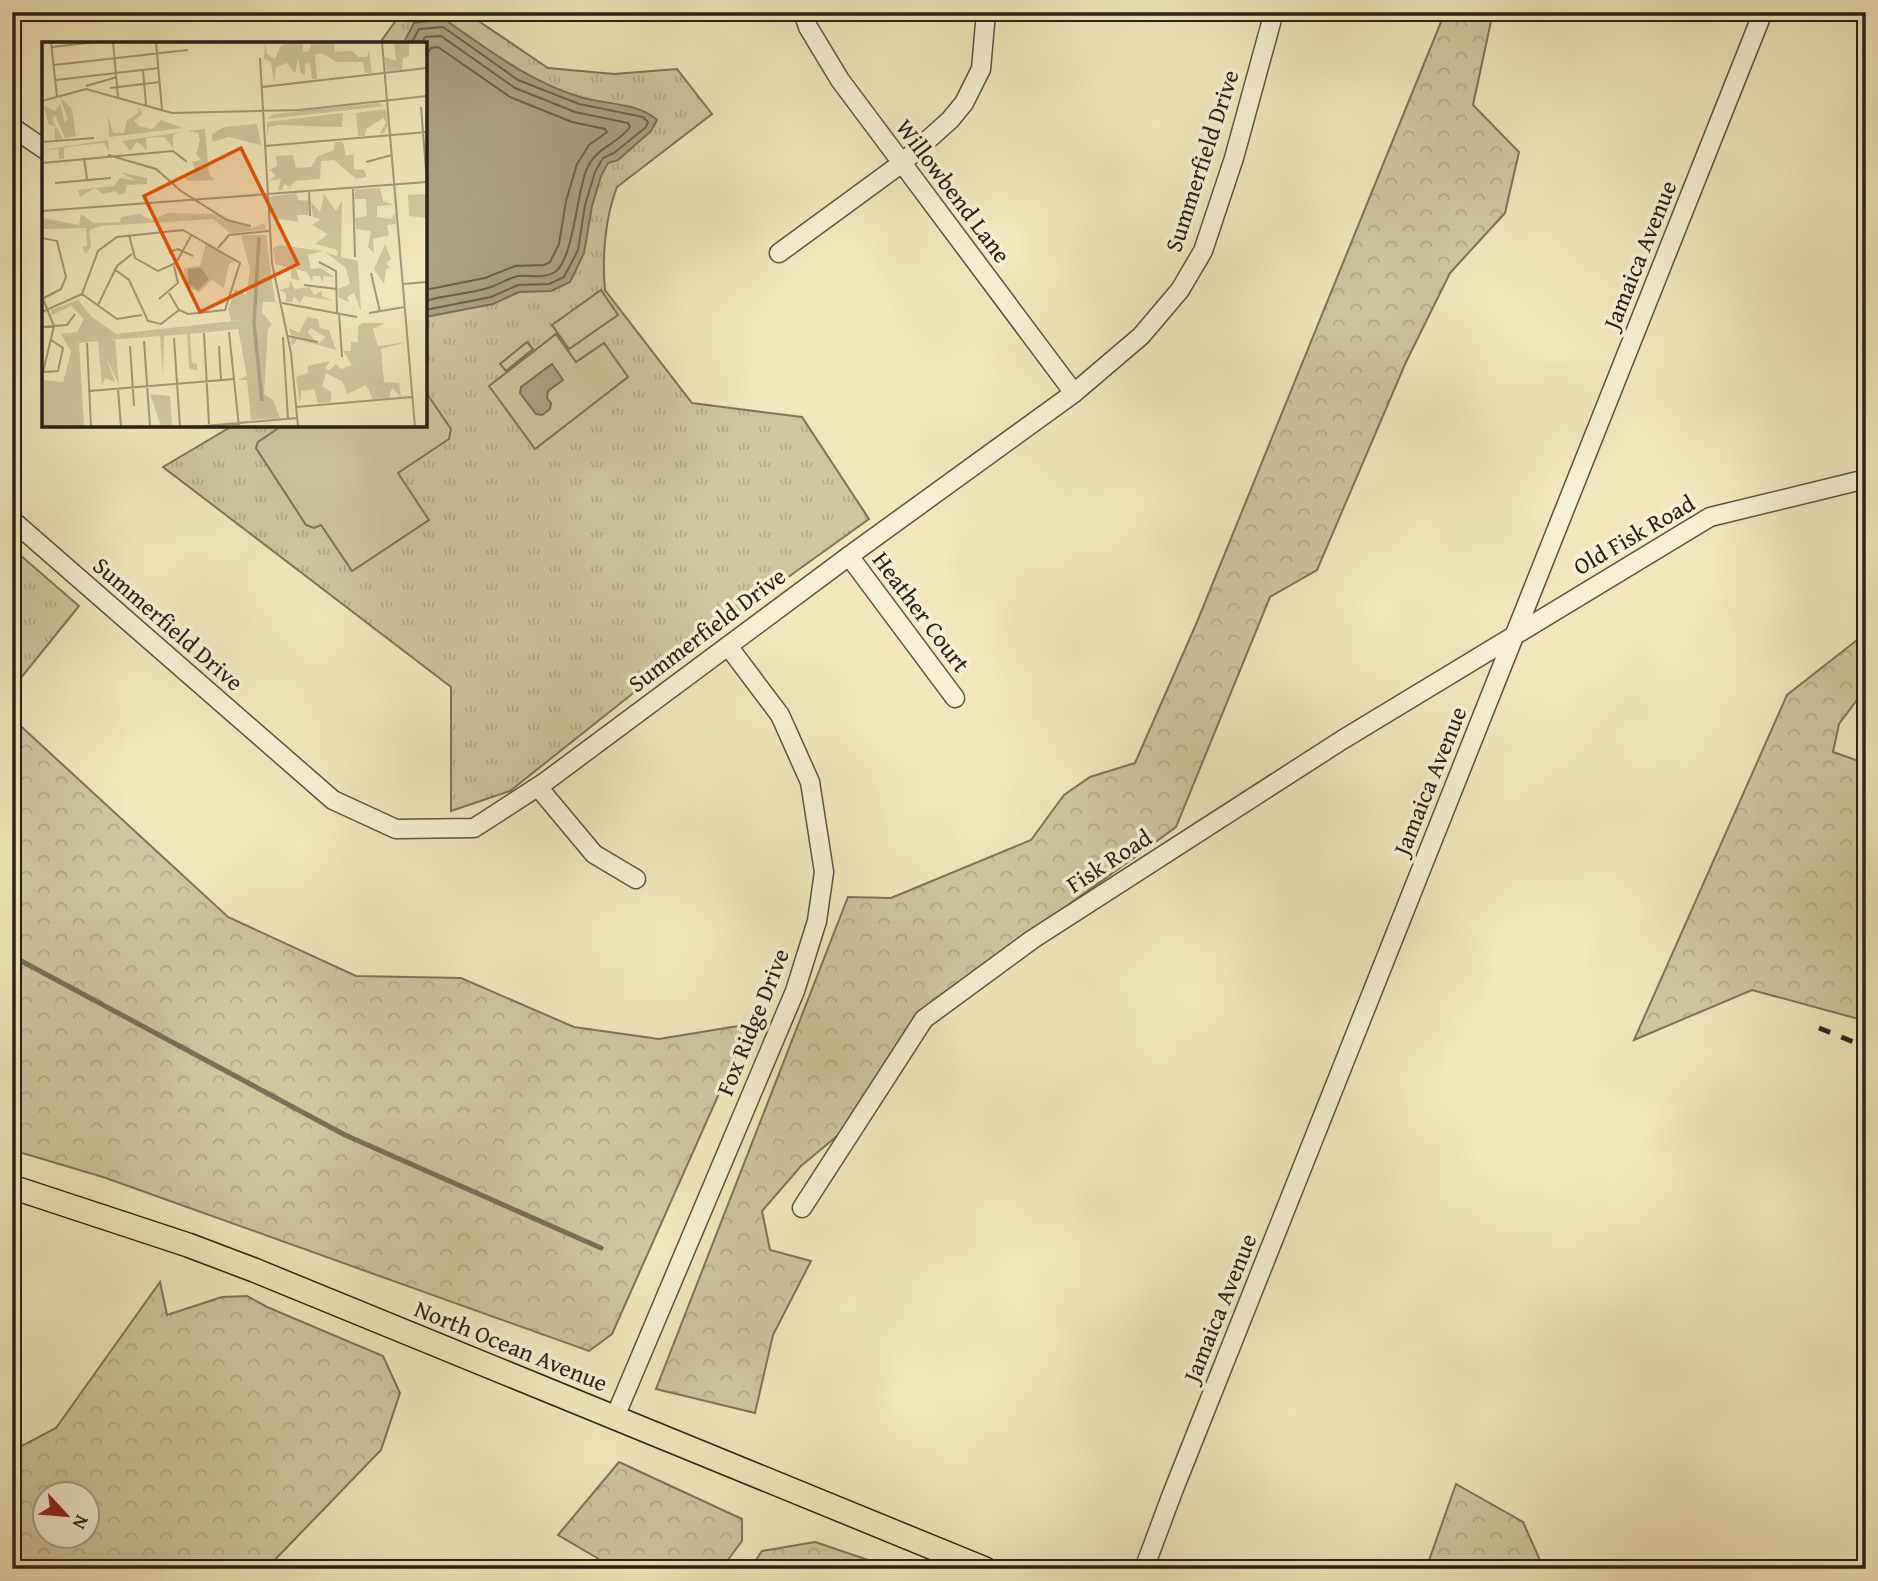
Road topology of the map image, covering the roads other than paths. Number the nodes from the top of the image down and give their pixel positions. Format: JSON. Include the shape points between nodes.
{"nodes":[{"id":1,"x":803,"y":12,"type":"edge"},
{"id":2,"x":986,"y":12,"type":"edge"},
{"id":3,"x":1274,"y":12,"type":"edge"},
{"id":4,"x":1763,"y":12,"type":"edge"},
{"id":5,"x":12,"y":127,"type":"edge"},
{"id":6,"x":42,"y":148,"type":"edge"},
{"id":7,"x":902,"y":163,"type":"junction"},
{"id":8,"x":779,"y":253,"type":"dead end"},
{"id":9,"x":1073,"y":393,"type":"junction"},
{"id":10,"x":1866,"y":479,"type":"edge"},
{"id":11,"x":12,"y":520,"type":"edge"},
{"id":12,"x":849,"y":556,"type":"junction"},
{"id":13,"x":1516,"y":633,"type":"junction"},
{"id":14,"x":728,"y":646,"type":"junction"},
{"id":15,"x":955,"y":698,"type":"dead end"},
{"id":16,"x":538,"y":787,"type":"junction"},
{"id":17,"x":636,"y":879,"type":"dead end"},
{"id":18,"x":12,"y":1187,"type":"edge"},
{"id":19,"x":802,"y":1208,"type":"dead end"},
{"id":20,"x":615,"y":1417,"type":"junction"},
{"id":21,"x":985,"y":1569,"type":"edge"},
{"id":22,"x":1144,"y":1569,"type":"edge"}],
"edges":[{"from":1,"to":7,"type":"street","name":"Willowbend Lane","via":[[840,80]]},
{"from":2,"to":7,"type":"street","via":[[981,69],[964,103]]},
{"from":3,"to":9,"type":"street","name":"Summerfield Drive","via":[[1203,251],[1180,290],[1141,335]]},
{"from":4,"to":13,"type":"street","name":"Jamaica Avenue"},
{"from":5,"to":6,"type":"street"},
{"from":7,"to":8,"type":"street"},
{"from":7,"to":9,"type":"street","name":"Willowbend Lane"},
{"from":9,"to":12,"type":"street","name":"Summerfield Drive"},
{"from":10,"to":13,"type":"street","name":"Old Fisk Road","via":[[1710,517]]},
{"from":11,"to":16,"type":"street","name":"Summerfield Drive","via":[[334,800],[396,829],[474,828]]},
{"from":12,"to":14,"type":"street","name":"Summerfield Drive"},
{"from":12,"to":15,"type":"street","name":"Heather Court"},
{"from":13,"to":19,"type":"street","name":"Fisk Road","via":[[1033,939],[924,1019]]},
{"from":13,"to":22,"type":"street","name":"Jamaica Avenue"},
{"from":14,"to":16,"type":"street","name":"Summerfield Drive"},
{"from":14,"to":20,"type":"street","name":"Fox Ridge Drive","via":[[780,715],[810,782],[824,872],[817,921],[795,991]]},
{"from":16,"to":17,"type":"street","via":[[594,854]]},
{"from":18,"to":20,"type":"main road","name":"North Ocean Avenue","via":[[254,1270]]},
{"from":20,"to":21,"type":"main road","name":"North Ocean Avenue"}]}
